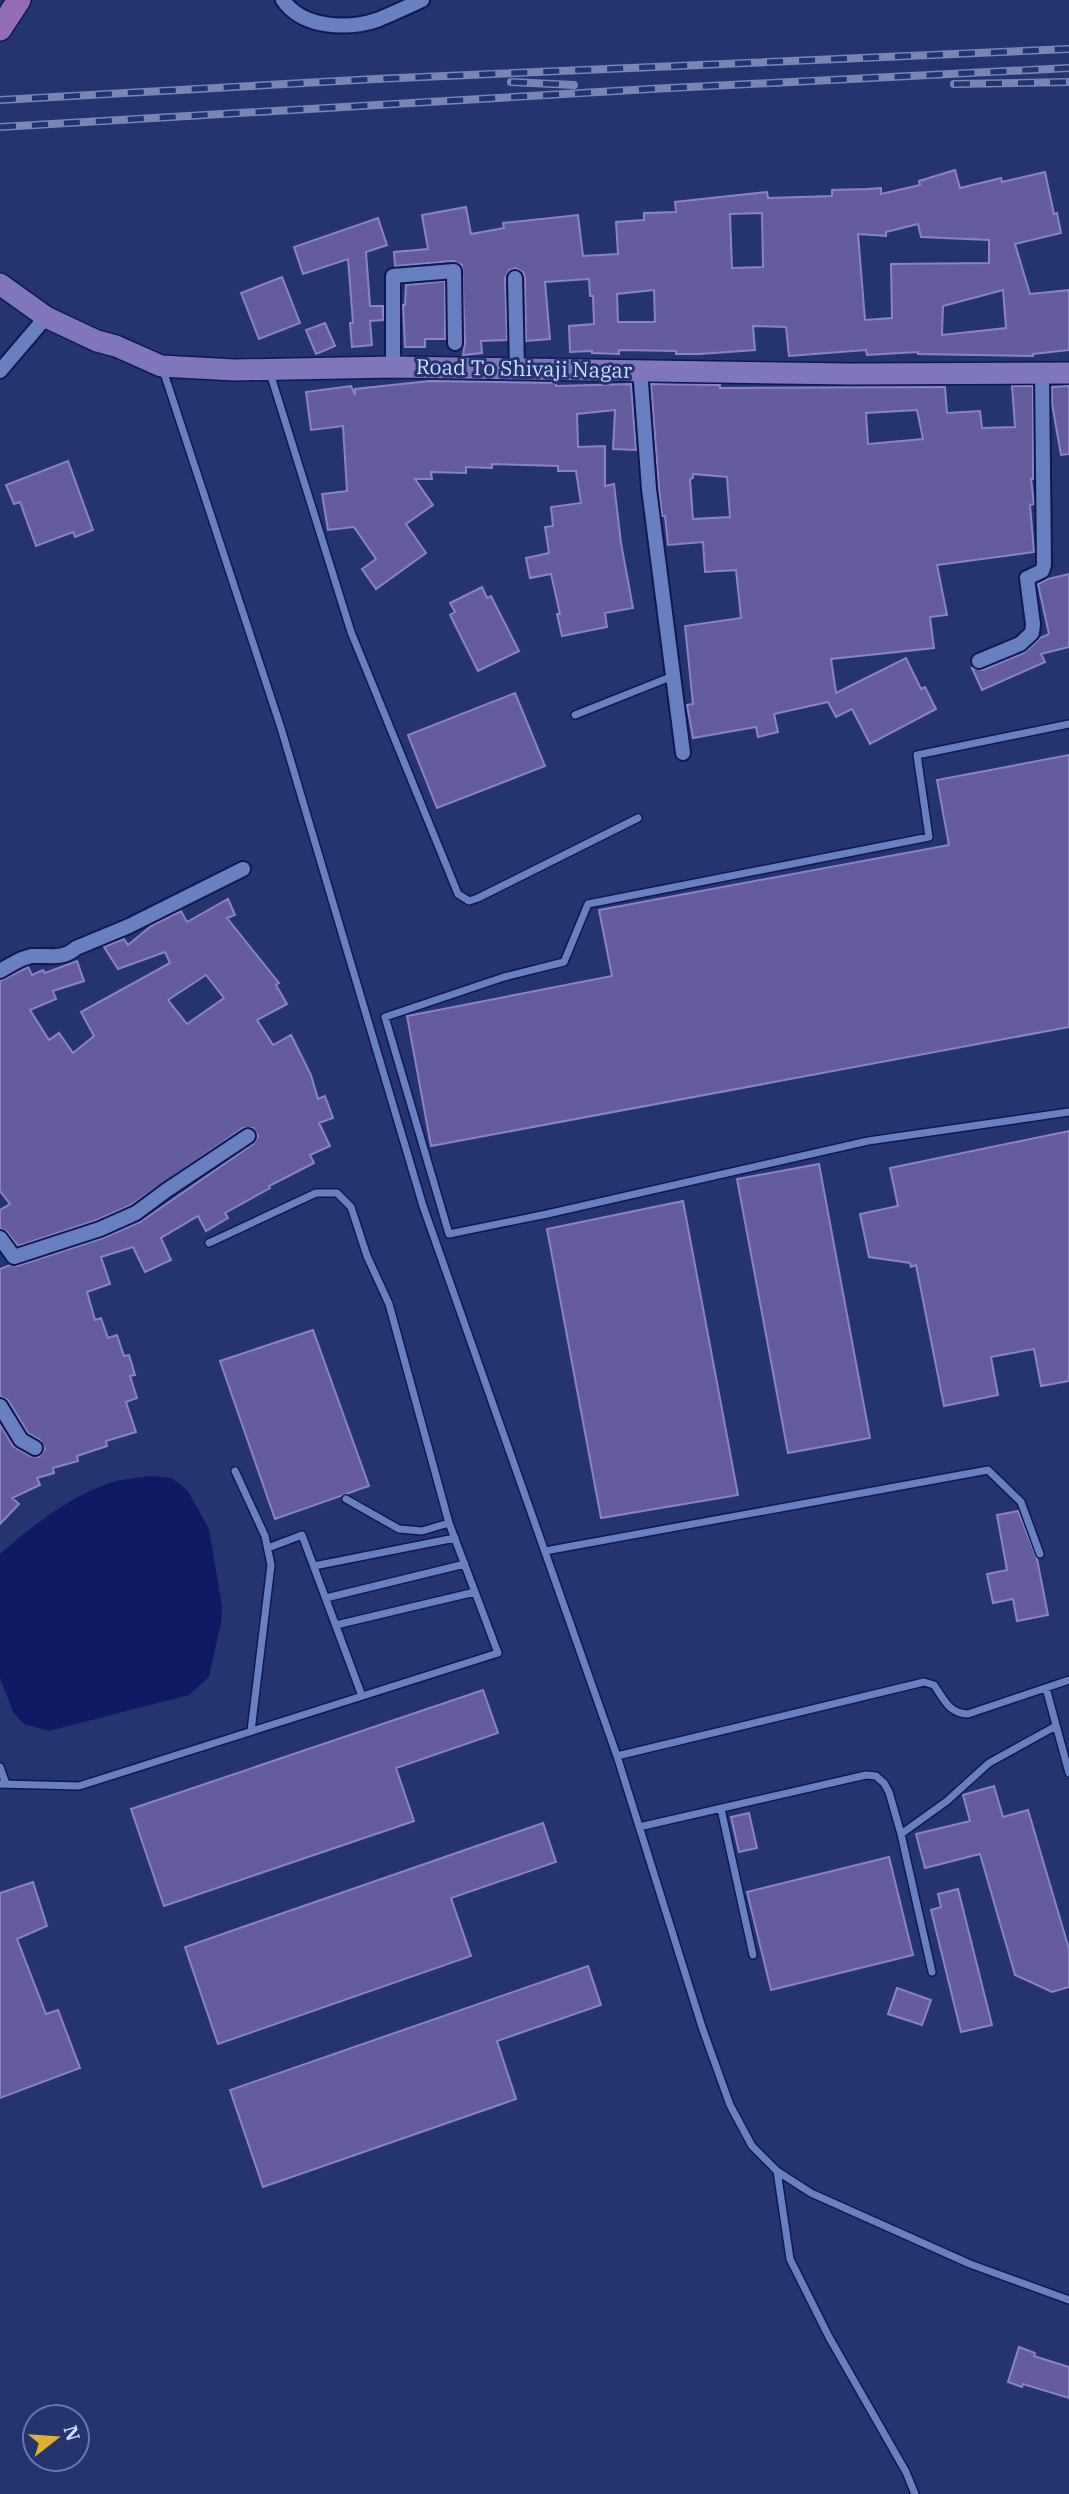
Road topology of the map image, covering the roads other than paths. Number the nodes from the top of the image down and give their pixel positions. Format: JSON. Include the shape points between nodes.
{"nodes":[{"id":1,"x":19,"y":0,"type":"edge"},
{"id":2,"x":283,"y":0,"type":"edge"},
{"id":3,"x":422,"y":0,"type":"edge"},
{"id":4,"x":1,"y":23,"type":"edge"},
{"id":5,"x":515,"y":278,"type":"dead end"},
{"id":6,"x":0,"y":284,"type":"edge"},
{"id":7,"x":46,"y":317,"type":"junction"},
{"id":8,"x":455,"y":343,"type":"dead end"},
{"id":9,"x":161,"y":366,"type":"junction"},
{"id":10,"x":393,"y":367,"type":"junction"},
{"id":11,"x":517,"y":368,"type":"junction"},
{"id":12,"x":268,"y":369,"type":"junction"},
{"id":13,"x":640,"y":369,"type":"junction"},
{"id":14,"x":0,"y":371,"type":"edge"},
{"id":15,"x":1042,"y":373,"type":"junction"},
{"id":16,"x":1069,"y":373,"type":"edge"},
{"id":17,"x":979,"y":661,"type":"dead end"},
{"id":18,"x":673,"y":676,"type":"junction"},
{"id":19,"x":575,"y":715,"type":"dead end"},
{"id":20,"x":1069,"y":724,"type":"edge"},
{"id":21,"x":683,"y":753,"type":"dead end"},
{"id":22,"x":638,"y":818,"type":"dead end"},
{"id":23,"x":243,"y":869,"type":"dead end"},
{"id":24,"x":0,"y":971,"type":"edge"},
{"id":25,"x":1069,"y":1112,"type":"edge"},
{"id":26,"x":248,"y":1136,"type":"dead end"},
{"id":27,"x":0,"y":1238,"type":"edge"},
{"id":28,"x":209,"y":1243,"type":"dead end"},
{"id":29,"x":0,"y":1406,"type":"edge"},
{"id":30,"x":35,"y":1448,"type":"dead end"},
{"id":31,"x":235,"y":1471,"type":"dead end"},
{"id":32,"x":346,"y":1499,"type":"dead end"},
{"id":33,"x":449,"y":1523,"type":"junction"},
{"id":34,"x":455,"y":1538,"type":"junction"},
{"id":35,"x":268,"y":1548,"type":"junction"},
{"id":36,"x":545,"y":1551,"type":"junction"},
{"id":37,"x":1040,"y":1554,"type":"dead end"},
{"id":38,"x":465,"y":1564,"type":"junction"},
{"id":39,"x":314,"y":1566,"type":"junction"},
{"id":40,"x":475,"y":1592,"type":"junction"},
{"id":41,"x":326,"y":1598,"type":"junction"},
{"id":42,"x":336,"y":1625,"type":"junction"},
{"id":43,"x":1069,"y":1680,"type":"edge"},
{"id":44,"x":1046,"y":1688,"type":"junction"},
{"id":45,"x":362,"y":1696,"type":"junction"},
{"id":46,"x":1056,"y":1726,"type":"junction"},
{"id":47,"x":251,"y":1731,"type":"junction"},
{"id":48,"x":617,"y":1756,"type":"junction"},
{"id":49,"x":0,"y":1767,"type":"edge"},
{"id":50,"x":1069,"y":1773,"type":"edge"},
{"id":51,"x":3,"y":1784,"type":"edge"},
{"id":52,"x":721,"y":1809,"type":"junction"},
{"id":53,"x":639,"y":1828,"type":"junction"},
{"id":54,"x":901,"y":1834,"type":"junction"},
{"id":55,"x":753,"y":1955,"type":"dead end"},
{"id":56,"x":932,"y":1972,"type":"dead end"},
{"id":57,"x":777,"y":2171,"type":"junction"},
{"id":58,"x":1069,"y":2300,"type":"edge"},
{"id":59,"x":915,"y":2494,"type":"edge"}],
"edges":[{"from":1,"to":4,"type":"main road"},
{"from":2,"to":3,"type":"street","via":[[291,12],[314,22],[341,25],[375,21]]},
{"from":5,"to":11,"type":"street"},
{"from":6,"to":7,"type":"street","name":"Road To Shivaji Nagar"},
{"from":7,"to":9,"type":"street","name":"Road To Shivaji Nagar"},
{"from":7,"to":14,"type":"street"},
{"from":8,"to":10,"type":"street","via":[[454,271],[393,276]]},
{"from":9,"to":12,"type":"street","name":"Road To Shivaji Nagar"},
{"from":9,"to":36,"type":"lane","via":[[281,728],[423,1206]]},
{"from":10,"to":11,"type":"street","name":"Road To Shivaji Nagar"},
{"from":10,"to":12,"type":"street","name":"Road To Shivaji Nagar"},
{"from":11,"to":13,"type":"street","name":"Road To Shivaji Nagar"},
{"from":12,"to":22,"type":"lane","via":[[351,632],[458,894],[469,901],[478,898]]},
{"from":13,"to":15,"type":"street","name":"Road To Shivaji Nagar"},
{"from":13,"to":18,"type":"street","via":[[649,489]]},
{"from":15,"to":16,"type":"street","name":"Road To Shivaji Nagar"},
{"from":15,"to":17,"type":"street","via":[[1044,565],[1042,571],[1027,578],[1032,633],[1020,644]]},
{"from":18,"to":19,"type":"lane"},
{"from":18,"to":21,"type":"street"},
{"from":20,"to":25,"type":"lane","via":[[917,755],[929,837],[588,904],[564,962],[385,1017],[449,1234],[868,1141]]},
{"from":23,"to":24,"type":"street","via":[[70,954],[30,956]]},
{"from":26,"to":27,"type":"street","via":[[136,1213],[100,1229],[14,1257]]},
{"from":28,"to":33,"type":"lane","via":[[316,1193],[337,1193],[351,1207],[390,1304]]},
{"from":29,"to":30,"type":"street","via":[[21,1440]]},
{"from":31,"to":35,"type":"lane"},
{"from":32,"to":33,"type":"lane","via":[[399,1529],[422,1531]]},
{"from":33,"to":34,"type":"lane"},
{"from":34,"to":38,"type":"lane"},
{"from":34,"to":39,"type":"lane"},
{"from":35,"to":39,"type":"lane","via":[[302,1535]]},
{"from":35,"to":47,"type":"lane","via":[[271,1565]]},
{"from":36,"to":37,"type":"lane","via":[[988,1470],[1021,1502]]},
{"from":36,"to":48,"type":"lane"},
{"from":38,"to":40,"type":"lane"},
{"from":38,"to":41,"type":"lane"},
{"from":39,"to":41,"type":"lane"},
{"from":40,"to":42,"type":"lane"},
{"from":40,"to":45,"type":"lane","via":[[498,1653]]},
{"from":41,"to":42,"type":"lane"},
{"from":42,"to":45,"type":"lane"},
{"from":43,"to":44,"type":"lane"},
{"from":44,"to":46,"type":"lane"},
{"from":44,"to":48,"type":"lane","via":[[962,1714],[948,1707],[934,1685],[924,1682]]},
{"from":45,"to":47,"type":"lane"},
{"from":46,"to":50,"type":"lane"},
{"from":46,"to":54,"type":"lane","via":[[989,1763]]},
{"from":47,"to":51,"type":"lane","via":[[79,1786]]},
{"from":48,"to":53,"type":"lane"},
{"from":49,"to":51,"type":"lane"},
{"from":52,"to":53,"type":"lane"},
{"from":52,"to":54,"type":"lane","via":[[876,1776],[889,1792]]},
{"from":52,"to":55,"type":"lane"},
{"from":53,"to":57,"type":"lane","via":[[730,2105],[752,2146]]},
{"from":54,"to":56,"type":"lane"},
{"from":57,"to":58,"type":"lane","via":[[811,2193],[970,2264]]},
{"from":57,"to":59,"type":"lane","via":[[790,2259]]}]}
